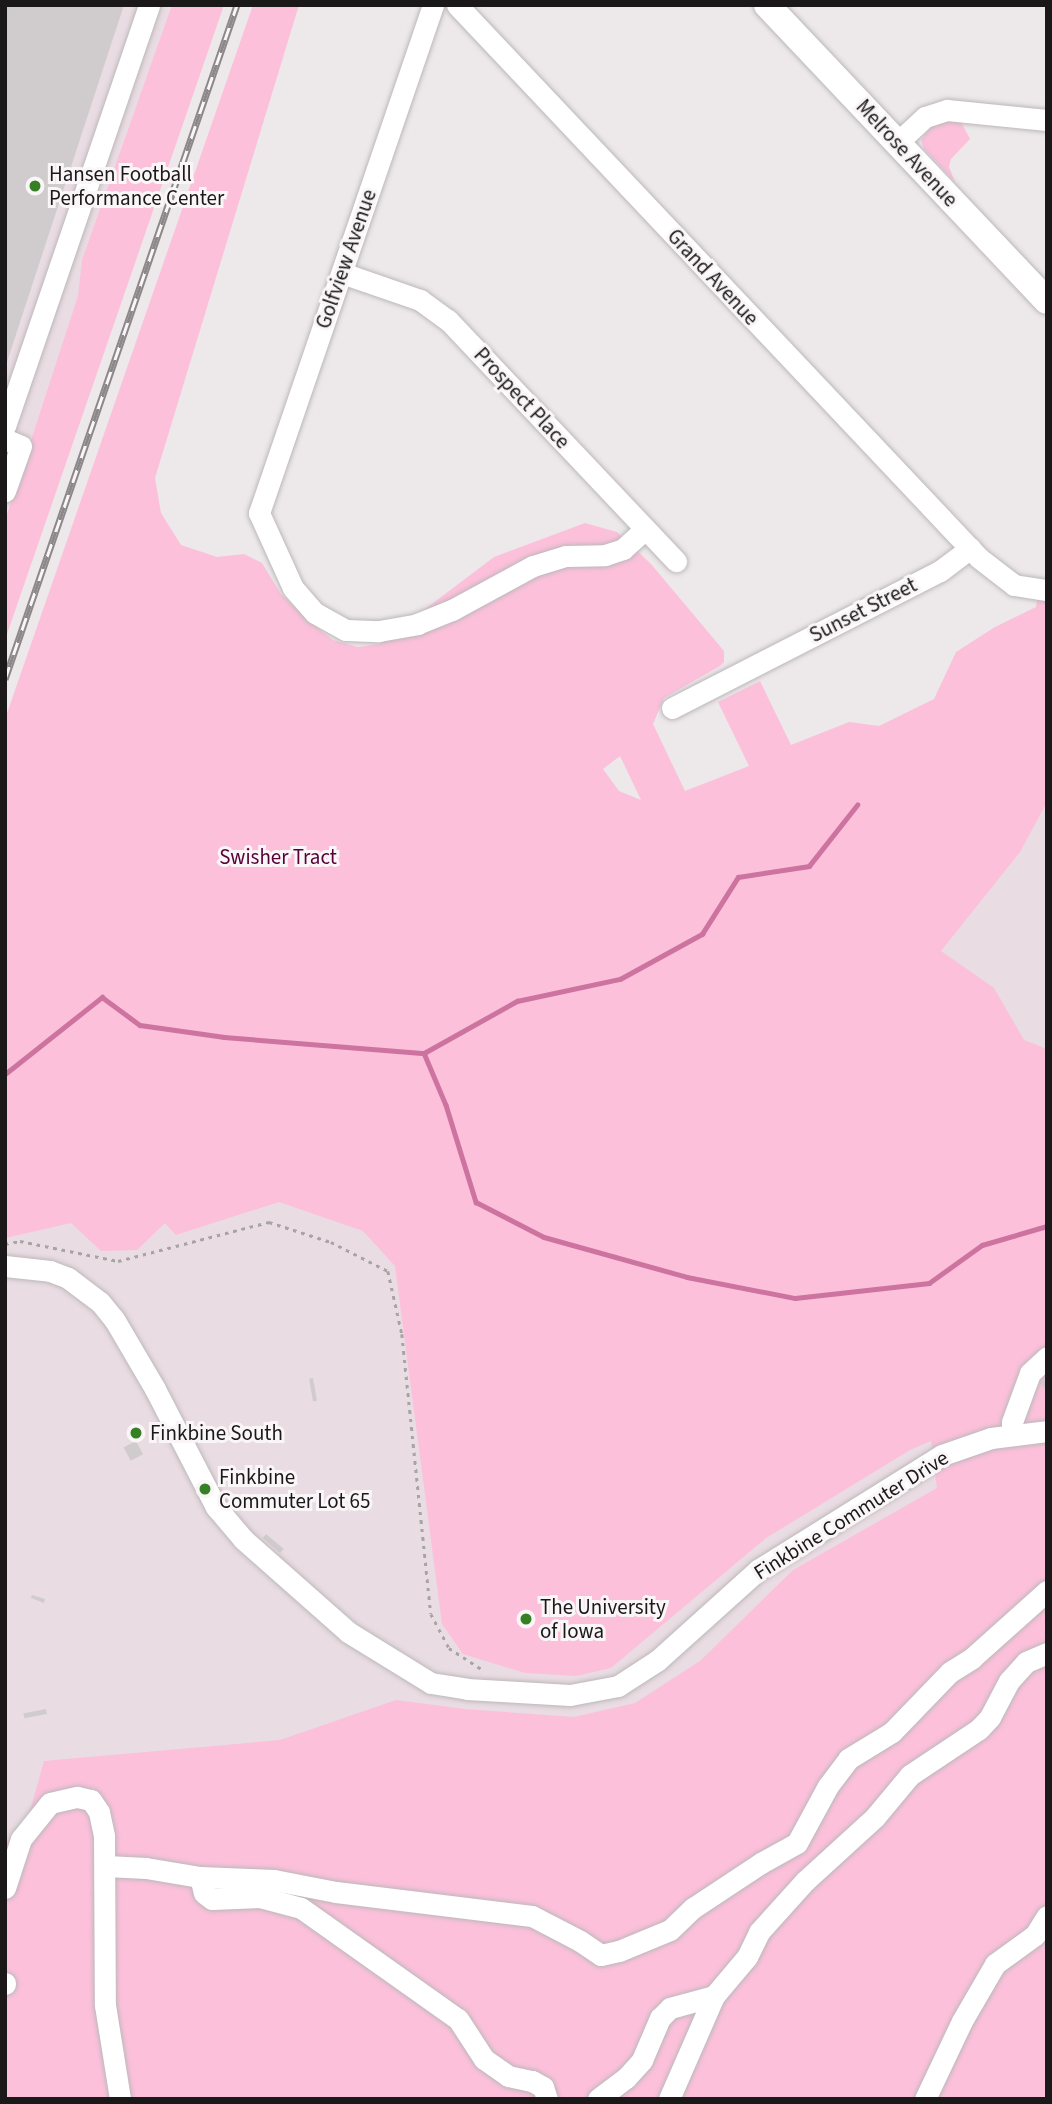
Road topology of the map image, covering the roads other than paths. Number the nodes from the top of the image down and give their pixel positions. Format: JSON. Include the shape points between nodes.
{"nodes":[{"id":1,"x":149,"y":5,"type":"edge"},
{"id":2,"x":433,"y":5,"type":"edge"},
{"id":3,"x":457,"y":5,"type":"edge"},
{"id":4,"x":767,"y":5,"type":"edge"},
{"id":5,"x":1047,"y":120,"type":"edge"},
{"id":6,"x":897,"y":143,"type":"junction"},
{"id":7,"x":342,"y":273,"type":"junction"},
{"id":8,"x":1047,"y":301,"type":"edge"},
{"id":9,"x":5,"y":426,"type":"edge"},
{"id":10,"x":5,"y":439,"type":"edge"},
{"id":11,"x":5,"y":491,"type":"edge"},
{"id":12,"x":645,"y":529,"type":"junction"},
{"id":13,"x":970,"y":548,"type":"junction"},
{"id":14,"x":676,"y":562,"type":"dead end"},
{"id":15,"x":1047,"y":590,"type":"edge"},
{"id":16,"x":672,"y":708,"type":"dead end"},
{"id":17,"x":5,"y":1266,"type":"edge"},
{"id":18,"x":1047,"y":1357,"type":"edge"},
{"id":19,"x":1047,"y":1431,"type":"edge"},
{"id":20,"x":1012,"y":1436,"type":"junction"},
{"id":21,"x":1047,"y":1591,"type":"edge"},
{"id":22,"x":1047,"y":1653,"type":"edge"},
{"id":23,"x":106,"y":1866,"type":"junction"},
{"id":24,"x":200,"y":1877,"type":"junction"},
{"id":25,"x":5,"y":1888,"type":"edge"},
{"id":26,"x":1047,"y":1916,"type":"edge"},
{"id":27,"x":713,"y":1996,"type":"junction"},
{"id":28,"x":120,"y":2099,"type":"edge"},
{"id":29,"x":547,"y":2099,"type":"edge"},
{"id":30,"x":598,"y":2099,"type":"edge"},
{"id":31,"x":669,"y":2099,"type":"edge"},
{"id":32,"x":925,"y":2099,"type":"edge"}],
"edges":[{"from":1,"to":9,"type":"street"},
{"from":2,"to":7,"type":"street","name":"Golfview Avenue"},
{"from":3,"to":13,"type":"street","name":"Grand Avenue"},
{"from":4,"to":6,"type":"main road","name":"Melrose Avenue"},
{"from":5,"to":6,"type":"street","via":[[947,110],[925,117]]},
{"from":6,"to":8,"type":"main road","name":"Melrose Avenue"},
{"from":7,"to":12,"type":"street","name":"Prospect Place","via":[[404,293],[435,309]]},
{"from":7,"to":12,"type":"street","name":"Golfview Avenue","via":[[259,513],[293,588],[315,613],[346,630],[379,631],[417,624],[533,566],[566,556],[605,555],[623,549]]},
{"from":10,"to":11,"type":"street","via":[[21,446]]},
{"from":12,"to":14,"type":"street","name":"Prospect Place"},
{"from":13,"to":15,"type":"street","via":[[1014,585]]},
{"from":13,"to":16,"type":"street","name":"Sunset Street","via":[[940,570]]},
{"from":17,"to":20,"type":"street","name":"Finkbine Commuter Drive","via":[[50,1270],[100,1302],[155,1389],[216,1507],[243,1539],[348,1632],[431,1683],[570,1695],[618,1686],[658,1660],[758,1570],[803,1539],[942,1455],[965,1445]]},
{"from":18,"to":20,"type":"street","via":[[1030,1373],[1012,1422]]},
{"from":19,"to":20,"type":"street","name":"Finkbine Commuter Drive"},
{"from":21,"to":24,"type":"street","via":[[950,1672],[891,1732],[848,1759],[797,1843],[693,1908],[670,1930],[619,1951],[601,1955],[532,1916],[274,1880]]},
{"from":22,"to":27,"type":"street","via":[[1018,1670],[979,1729],[910,1775],[875,1817],[804,1881],[759,1932],[747,1956]]},
{"from":23,"to":24,"type":"street"},
{"from":23,"to":25,"type":"street","via":[[99,1812],[91,1800],[63,1799],[50,1803],[21,1839]]},
{"from":23,"to":28,"type":"street","via":[[104,2005]]},
{"from":24,"to":29,"type":"street","via":[[204,1893],[212,1899],[274,1899],[316,1918],[458,2019],[484,2059],[508,2076],[543,2087]]},
{"from":26,"to":32,"type":"street","via":[[1035,1935],[995,1964]]},
{"from":27,"to":30,"type":"street","via":[[670,2008],[660,2018],[642,2060]]},
{"from":27,"to":31,"type":"street"}]}
